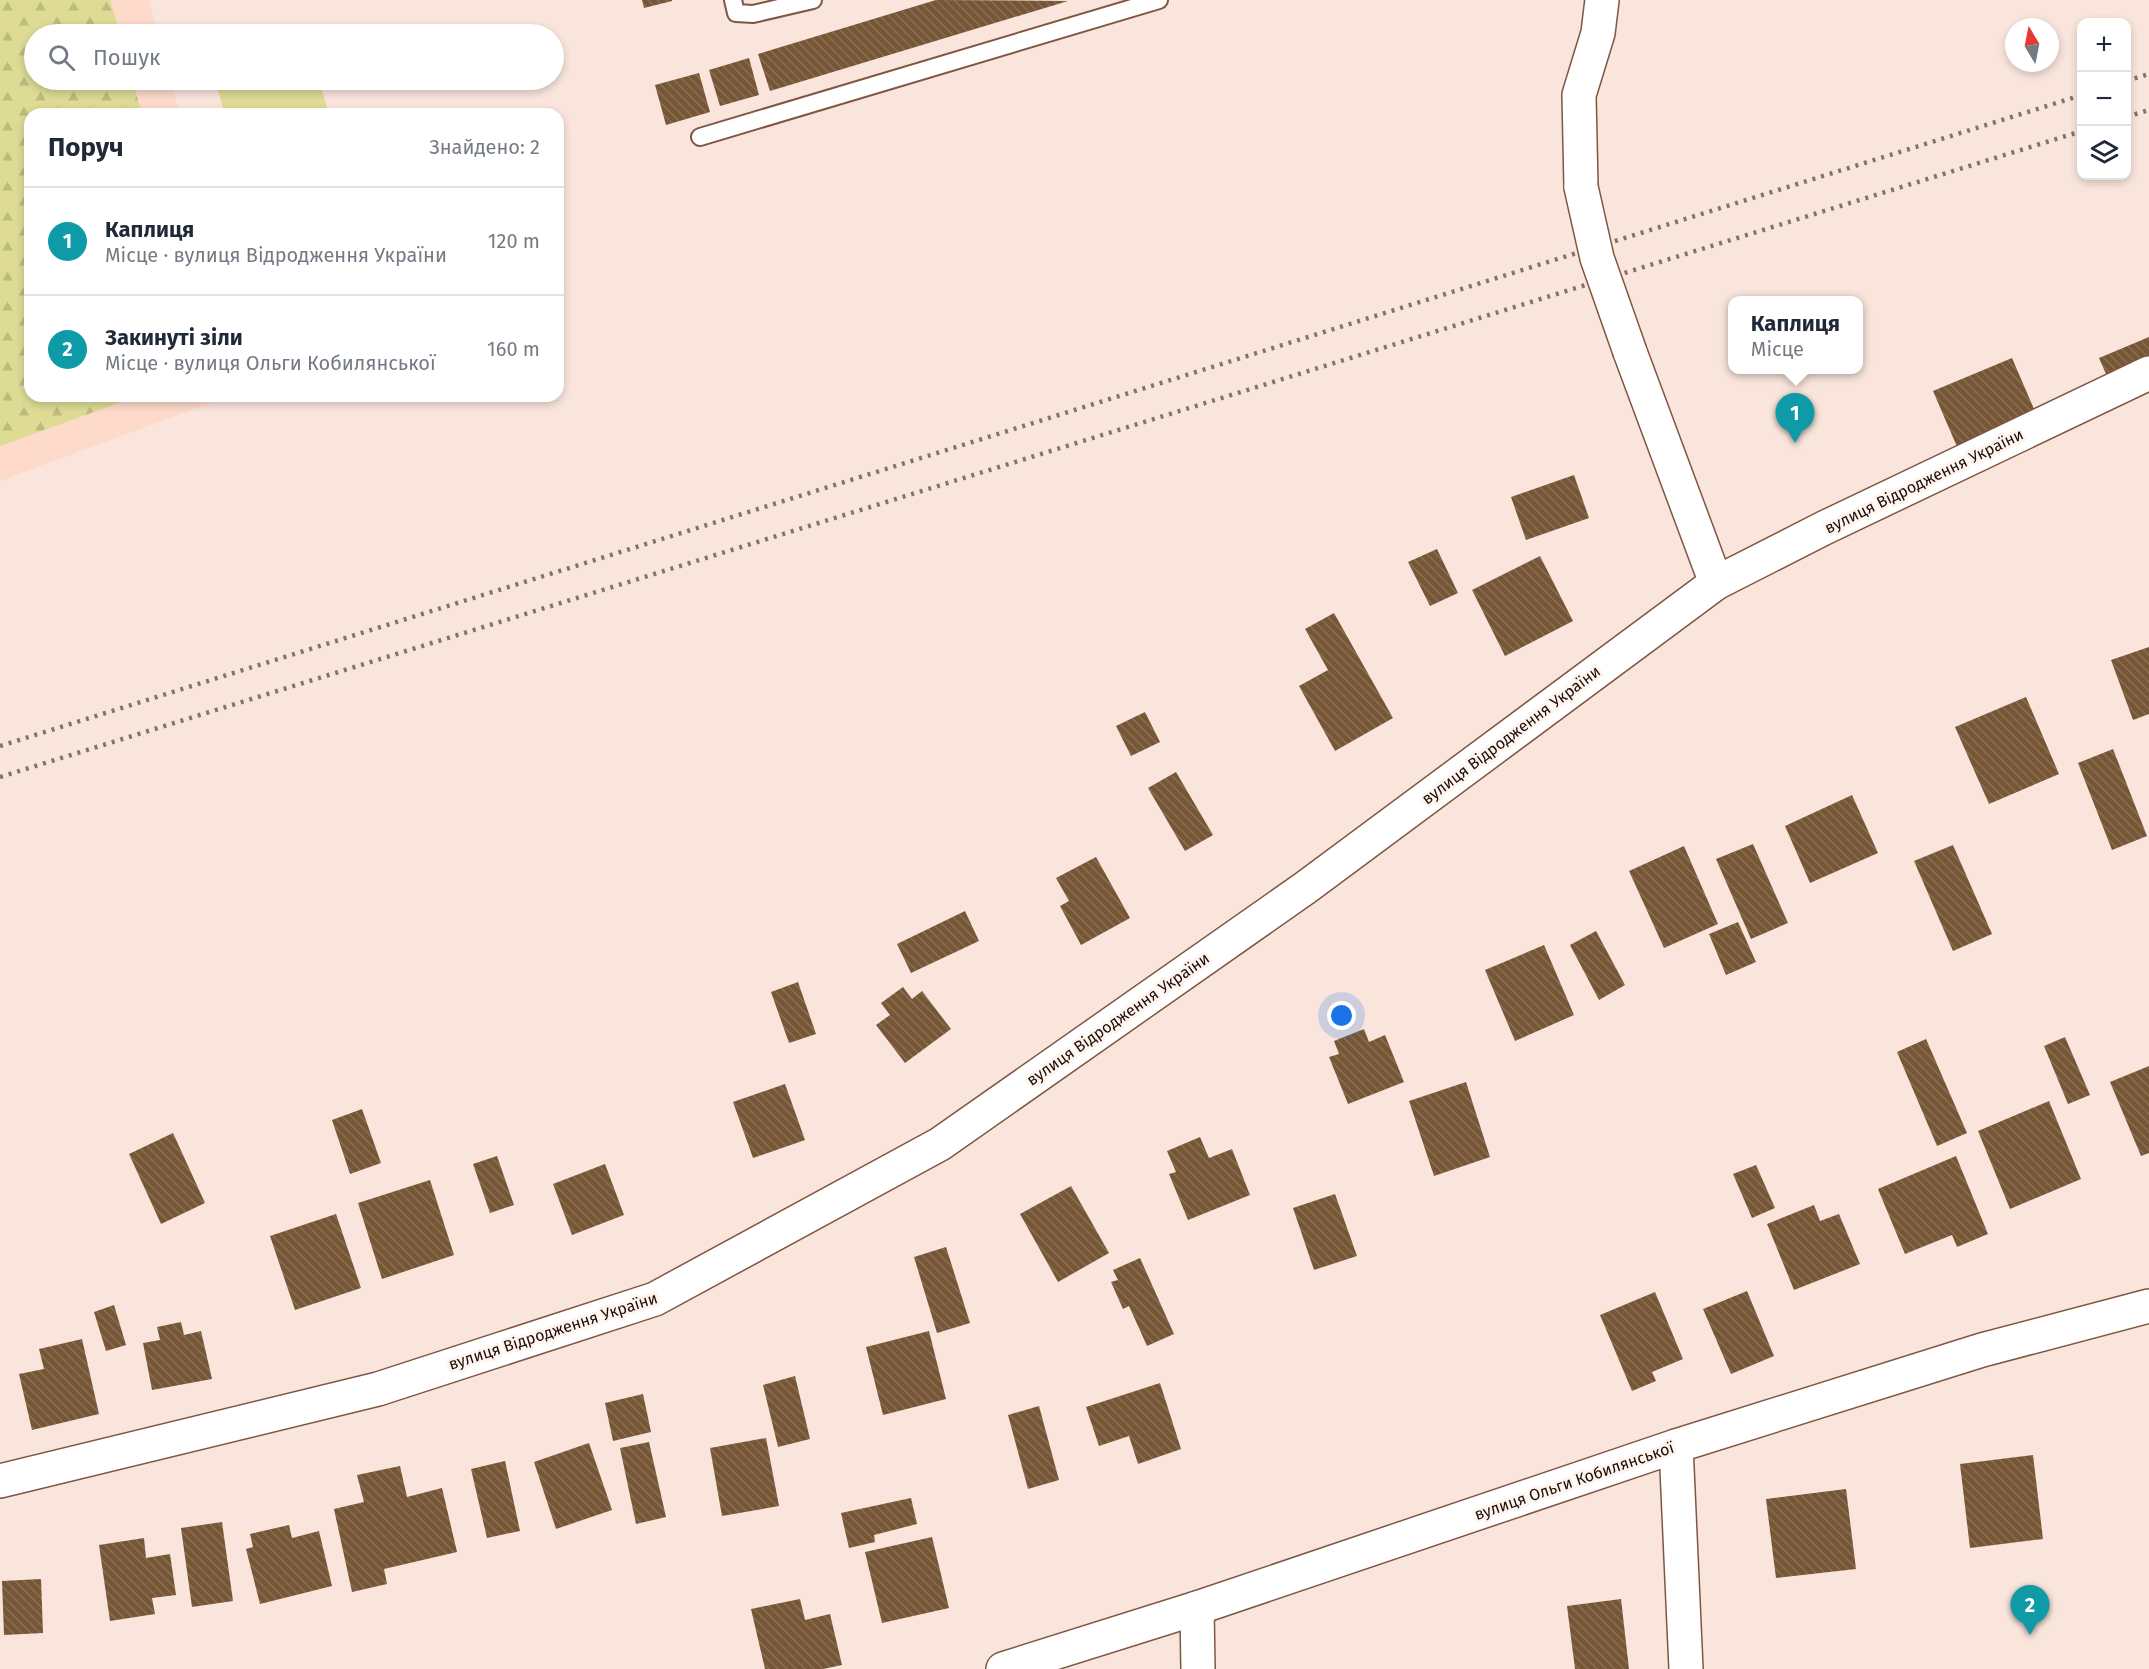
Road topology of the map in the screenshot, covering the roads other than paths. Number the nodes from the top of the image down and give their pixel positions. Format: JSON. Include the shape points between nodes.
{"nodes":[{"id":1,"x":733,"y":0,"type":"edge"},
{"id":2,"x":813,"y":0,"type":"edge"},
{"id":3,"x":1602,"y":0,"type":"edge"},
{"id":4,"x":1153,"y":1,"type":"edge"},
{"id":5,"x":700,"y":137,"type":"dead end"},
{"id":6,"x":2149,"y":373,"type":"edge"},
{"id":7,"x":1716,"y":583,"type":"junction"},
{"id":8,"x":2149,"y":1306,"type":"edge"},
{"id":9,"x":1676,"y":1446,"type":"junction"},
{"id":10,"x":0,"y":1481,"type":"edge"},
{"id":11,"x":1197,"y":1608,"type":"junction"},
{"id":12,"x":1003,"y":1669,"type":"edge"},
{"id":13,"x":1198,"y":1669,"type":"edge"},
{"id":14,"x":1686,"y":1669,"type":"edge"}],
"edges":[{"from":1,"to":2,"type":"lane","via":[[736,13],[753,14]]},
{"from":3,"to":7,"type":"street","bridge":true,"via":[[1598,33],[1580,95],[1581,187],[1597,258]]},
{"from":4,"to":5,"type":"lane"},
{"from":6,"to":7,"type":"street","name":"вулиця Відродження України"},
{"from":7,"to":10,"type":"street","name":"вулиця Відродження України","via":[[1305,888],[940,1144],[655,1299],[378,1389]]},
{"from":8,"to":9,"type":"street","name":"вулиця Ольги Кобилянської","via":[[1982,1350]]},
{"from":9,"to":11,"type":"street","name":"вулиця Ольги Кобилянської"},
{"from":9,"to":14,"type":"street"},
{"from":11,"to":12,"type":"street","name":"вулиця Ольги Кобилянської"},
{"from":11,"to":13,"type":"street"}]}
